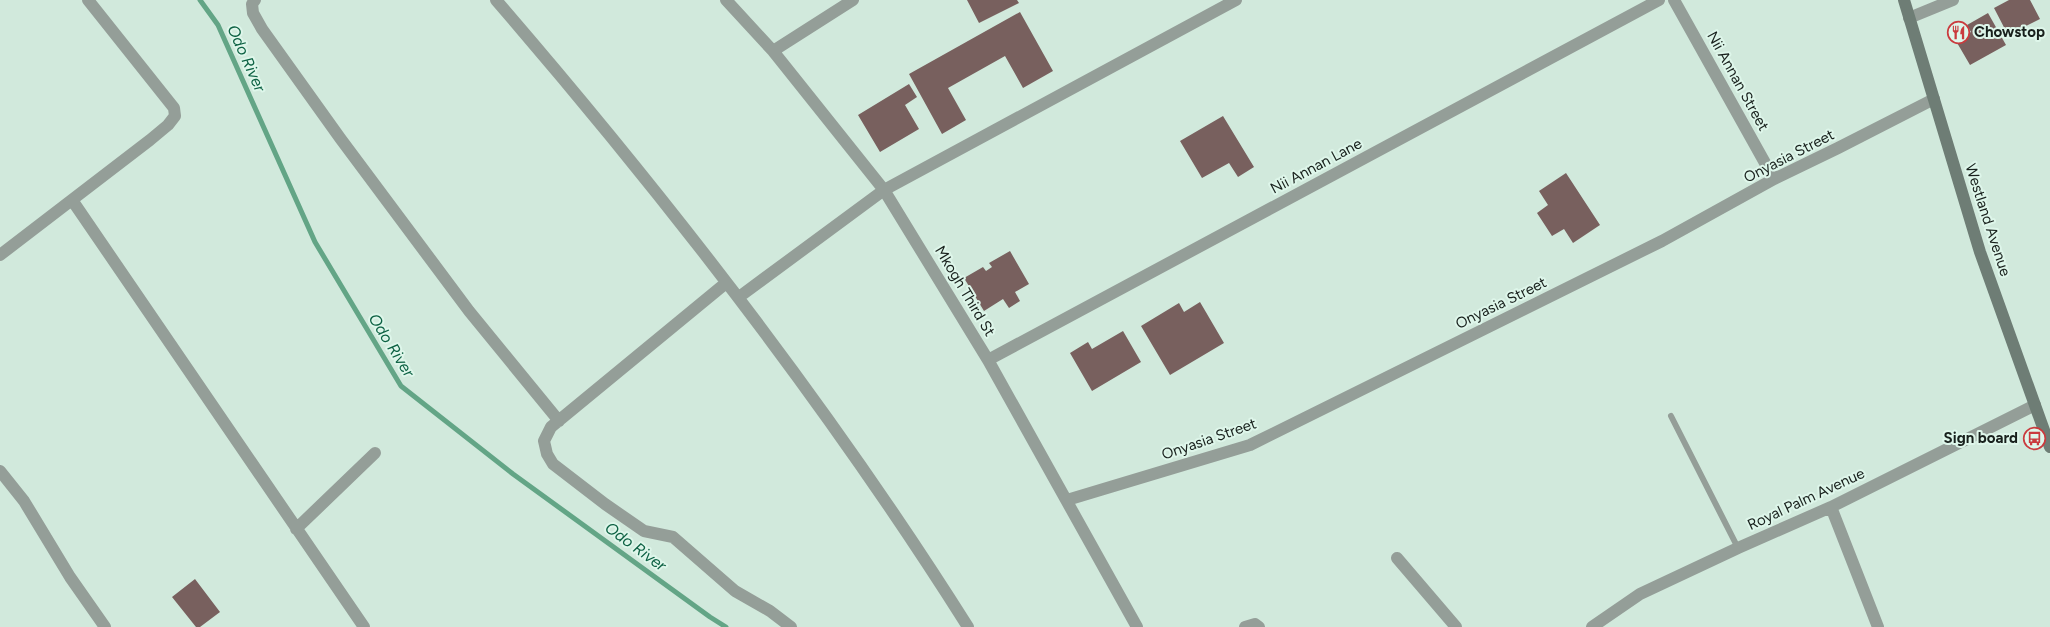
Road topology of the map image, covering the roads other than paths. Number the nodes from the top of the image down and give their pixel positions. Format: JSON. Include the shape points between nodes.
{"nodes":[{"id":1,"x":88,"y":0,"type":"edge"},
{"id":2,"x":255,"y":0,"type":"edge"},
{"id":3,"x":496,"y":0,"type":"edge"},
{"id":4,"x":726,"y":0,"type":"edge"},
{"id":5,"x":853,"y":0,"type":"edge"},
{"id":6,"x":1236,"y":0,"type":"edge"},
{"id":7,"x":1659,"y":0,"type":"edge"},
{"id":8,"x":1674,"y":0,"type":"edge"},
{"id":9,"x":1904,"y":0,"type":"edge"},
{"id":10,"x":1953,"y":0,"type":"edge"},
{"id":11,"x":1909,"y":18,"type":"junction"},
{"id":12,"x":773,"y":51,"type":"junction"},
{"id":13,"x":1934,"y":99,"type":"junction"},
{"id":14,"x":1774,"y":179,"type":"junction"},
{"id":15,"x":884,"y":190,"type":"junction"},
{"id":16,"x":72,"y":200,"type":"junction"},
{"id":17,"x":0,"y":255,"type":"edge"},
{"id":18,"x":726,"y":283,"type":"junction"},
{"id":19,"x":739,"y":297,"type":"junction"},
{"id":20,"x":988,"y":360,"type":"junction"},
{"id":21,"x":2035,"y":405,"type":"junction"},
{"id":22,"x":1671,"y":416,"type":"dead end"},
{"id":23,"x":559,"y":421,"type":"junction"},
{"id":24,"x":2050,"y":447,"type":"edge"},
{"id":25,"x":375,"y":453,"type":"dead end"},
{"id":26,"x":0,"y":471,"type":"edge"},
{"id":27,"x":1067,"y":500,"type":"junction"},
{"id":28,"x":1831,"y":507,"type":"junction"},
{"id":29,"x":296,"y":530,"type":"junction"},
{"id":30,"x":1738,"y":548,"type":"junction"},
{"id":31,"x":1397,"y":558,"type":"dead end"},
{"id":32,"x":105,"y":627,"type":"edge"},
{"id":33,"x":364,"y":627,"type":"edge"},
{"id":34,"x":791,"y":627,"type":"edge"},
{"id":35,"x":968,"y":627,"type":"edge"},
{"id":36,"x":1137,"y":627,"type":"edge"},
{"id":37,"x":1245,"y":627,"type":"edge"},
{"id":38,"x":1259,"y":627,"type":"edge"},
{"id":39,"x":1456,"y":627,"type":"edge"},
{"id":40,"x":1592,"y":627,"type":"edge"},
{"id":41,"x":1878,"y":627,"type":"edge"}],
"edges":[{"from":1,"to":16,"type":"street","via":[[174,108],[176,116],[150,140]]},
{"from":2,"to":23,"type":"street","via":[[252,4],[253,13],[262,28],[340,138],[469,311]]},
{"from":3,"to":18,"type":"street","via":[[582,100]]},
{"from":4,"to":12,"type":"street","name":"Mkogh Third St"},
{"from":5,"to":12,"type":"street"},
{"from":6,"to":15,"type":"street"},
{"from":7,"to":20,"type":"street","name":"Nii Annan Lane"},
{"from":8,"to":14,"type":"street","name":"Nii Annan Street"},
{"from":9,"to":11,"type":"street","name":"Westland Avenue"},
{"from":10,"to":11,"type":"street"},
{"from":11,"to":13,"type":"street","name":"Westland Avenue"},
{"from":12,"to":15,"type":"street","name":"Mkogh Third St"},
{"from":13,"to":14,"type":"street","name":"Onyasia Street"},
{"from":13,"to":21,"type":"street","name":"Westland Avenue","via":[[1980,252]]},
{"from":14,"to":27,"type":"street","name":"Onyasia Street","via":[[1662,242],[1250,445]]},
{"from":15,"to":19,"type":"street"},
{"from":15,"to":20,"type":"street","name":"Mkogh Third St"},
{"from":16,"to":17,"type":"street"},
{"from":16,"to":29,"type":"street"},
{"from":18,"to":19,"type":"street"},
{"from":18,"to":23,"type":"street"},
{"from":19,"to":35,"type":"street","via":[[829,418]]},
{"from":20,"to":27,"type":"street","name":"Mkogh Third St"},
{"from":21,"to":24,"type":"street","name":"Westland Avenue"},
{"from":21,"to":28,"type":"street","name":"Royal Palm Avenue"},
{"from":22,"to":30,"type":"lane"},
{"from":23,"to":34,"type":"street","via":[[551,427],[544,441],[553,464],[644,531],[673,537],[735,591],[770,611]]},
{"from":25,"to":29,"type":"street"},
{"from":26,"to":32,"type":"street","via":[[24,501],[70,577]]},
{"from":27,"to":36,"type":"street","name":"Mkogh Third St"},
{"from":28,"to":30,"type":"street","name":"Royal Palm Avenue"},
{"from":28,"to":41,"type":"street"},
{"from":29,"to":33,"type":"street"},
{"from":30,"to":40,"type":"street","name":"Royal Palm Avenue","via":[[1640,594]]},
{"from":31,"to":39,"type":"street"},
{"from":37,"to":38,"type":"street","via":[[1255,624]]}]}
